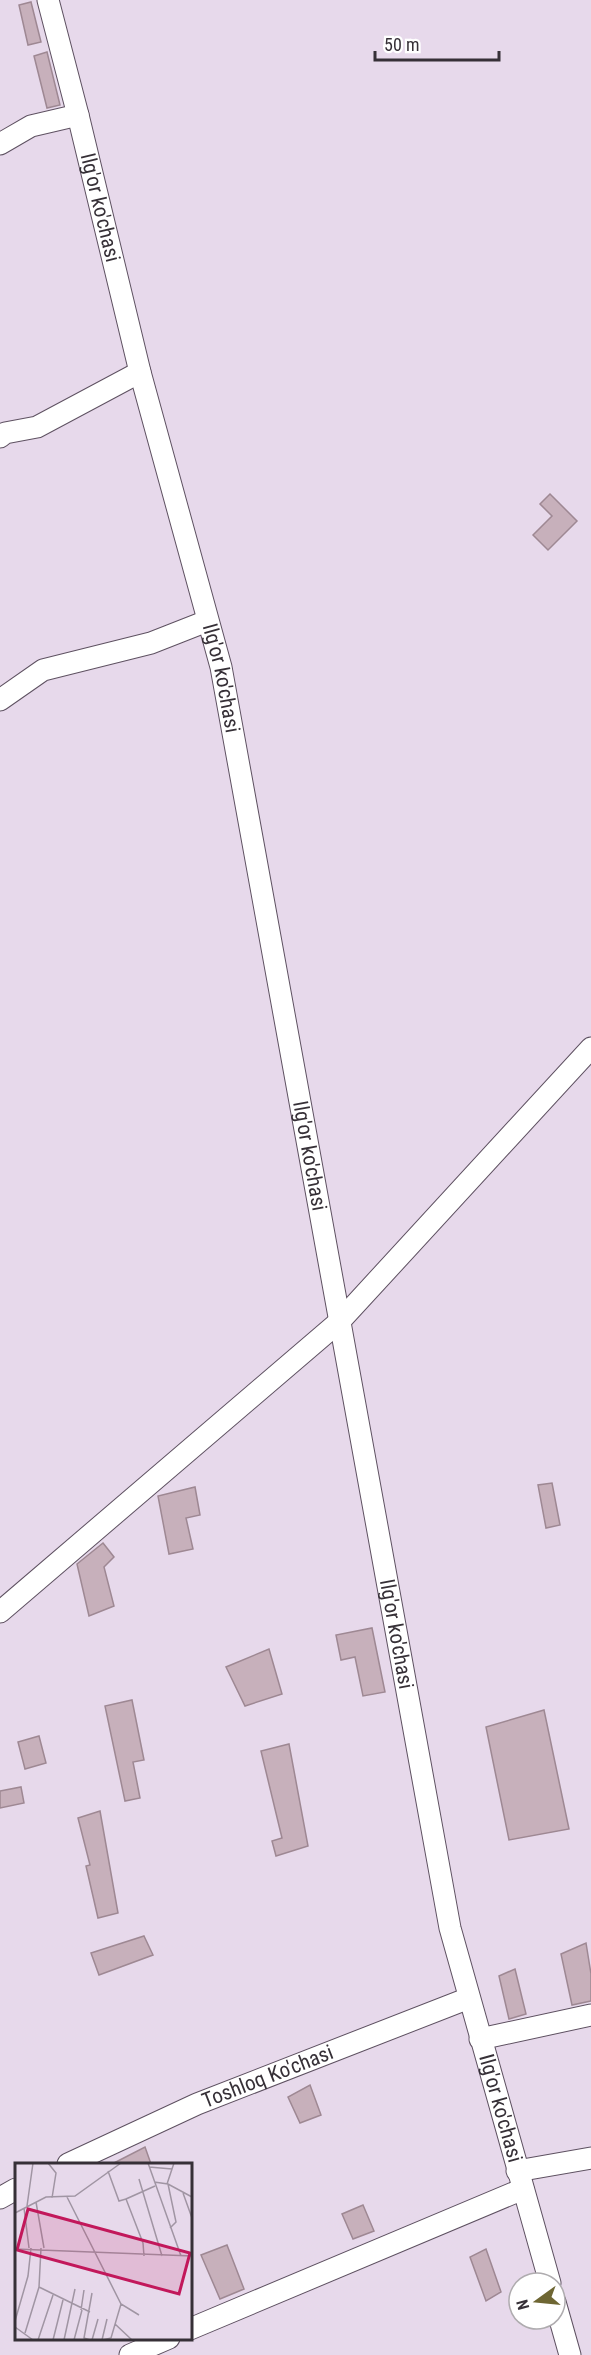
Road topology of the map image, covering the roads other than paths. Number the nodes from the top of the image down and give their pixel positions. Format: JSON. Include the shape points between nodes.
{"nodes":[{"id":1,"x":48,"y":0,"type":"edge"},
{"id":2,"x":78,"y":115,"type":"junction"},
{"id":3,"x":0,"y":144,"type":"edge"},
{"id":4,"x":140,"y":372,"type":"junction"},
{"id":5,"x":0,"y":437,"type":"edge"},
{"id":6,"x":207,"y":621,"type":"junction"},
{"id":7,"x":0,"y":700,"type":"edge"},
{"id":8,"x":591,"y":1048,"type":"edge"},
{"id":9,"x":340,"y":1321,"type":"junction"},
{"id":10,"x":0,"y":1612,"type":"edge"},
{"id":11,"x":469,"y":1998,"type":"junction"},
{"id":12,"x":591,"y":2014,"type":"edge"},
{"id":13,"x":480,"y":2039,"type":"junction"},
{"id":14,"x":591,"y":2158,"type":"edge"},
{"id":15,"x":70,"y":2163,"type":"edge"},
{"id":16,"x":520,"y":2180,"type":"junction"},
{"id":17,"x":15,"y":2190,"type":"edge"},
{"id":18,"x":0,"y":2198,"type":"edge"},
{"id":19,"x":547,"y":2271,"type":"edge"},
{"id":20,"x":192,"y":2328,"type":"edge"},
{"id":21,"x":563,"y":2331,"type":"edge"},
{"id":22,"x":164,"y":2340,"type":"edge"},
{"id":23,"x":130,"y":2355,"type":"edge"},
{"id":24,"x":570,"y":2355,"type":"edge"}],
"edges":[{"from":1,"to":2,"type":"street","name":"Ilg'or ko'chasi"},
{"from":2,"to":3,"type":"street","via":[[31,126]]},
{"from":2,"to":4,"type":"street","name":"Ilg'or ko'chasi"},
{"from":4,"to":5,"type":"street","via":[[37,427]]},
{"from":4,"to":6,"type":"street","name":"Ilg'or ko'chasi"},
{"from":6,"to":7,"type":"street","via":[[151,643],[43,670]]},
{"from":6,"to":9,"type":"street","name":"Ilg'or ko'chasi","via":[[223,679]]},
{"from":8,"to":9,"type":"street"},
{"from":9,"to":10,"type":"street"},
{"from":9,"to":11,"type":"street","name":"Ilg'or ko'chasi","via":[[450,1928]]},
{"from":11,"to":13,"type":"street","name":"Ilg'or ko'chasi"},
{"from":11,"to":15,"type":"street","name":"Toshloq Ko'chasi","via":[[197,2104]]},
{"from":12,"to":13,"type":"street"},
{"from":13,"to":16,"type":"street","name":"Ilg'or ko'chasi"},
{"from":14,"to":16,"type":"street"},
{"from":16,"to":19,"type":"street","name":"Ilg'or ko'chasi"},
{"from":16,"to":20,"type":"street"},
{"from":17,"to":18,"type":"street"},
{"from":21,"to":24,"type":"street"},
{"from":22,"to":23,"type":"street"}]}
